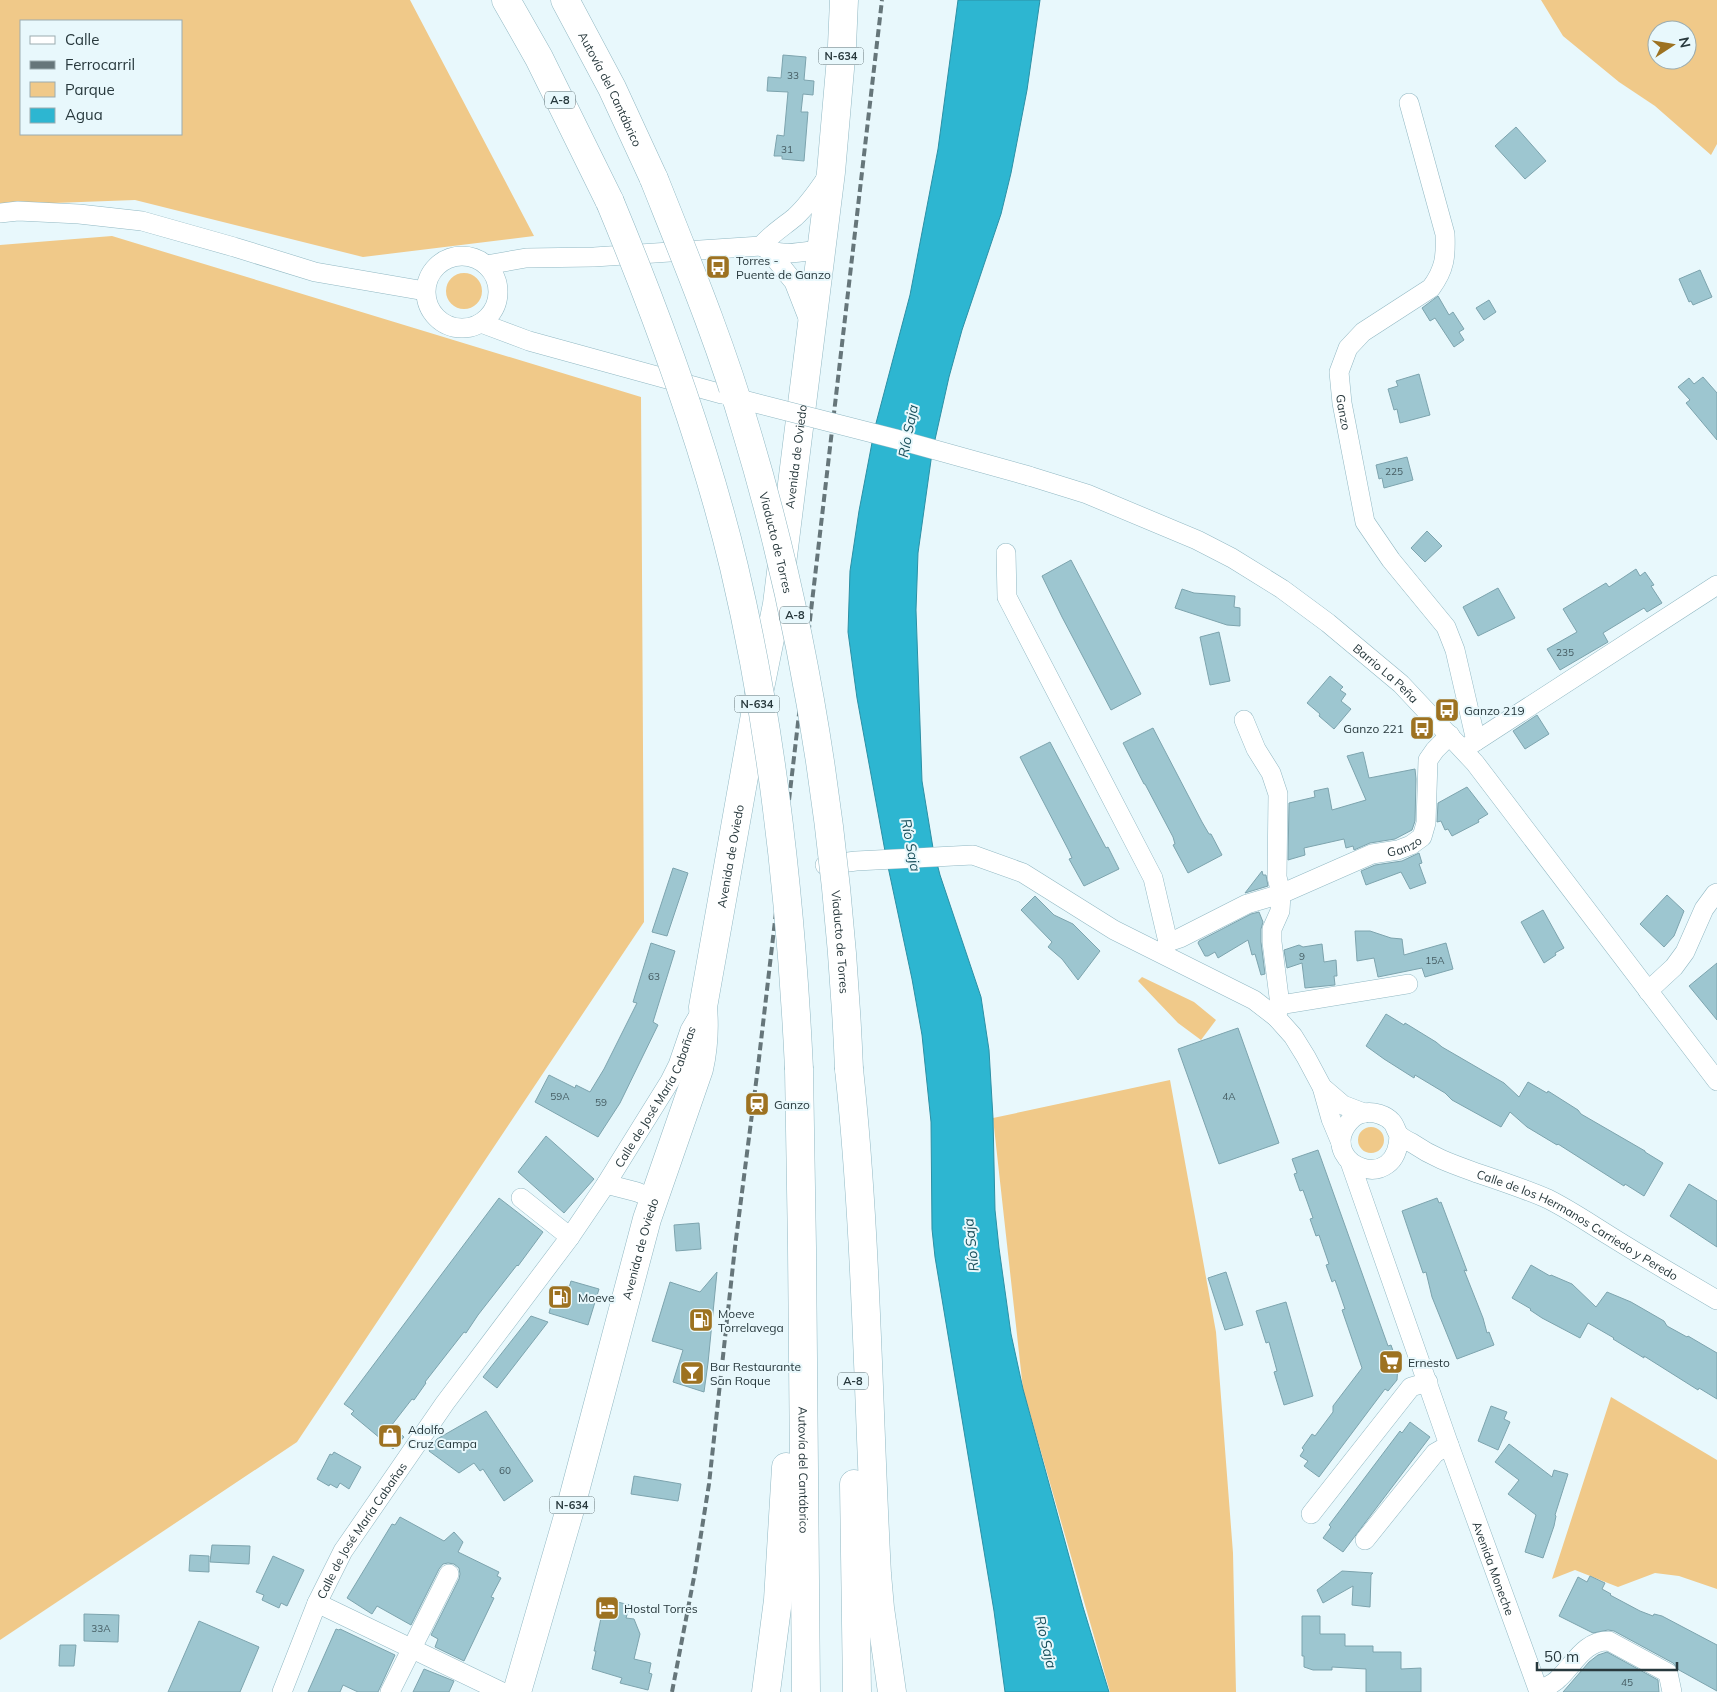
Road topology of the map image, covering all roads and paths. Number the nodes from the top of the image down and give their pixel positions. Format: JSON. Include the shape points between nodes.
{"nodes":[{"id":1,"x":506,"y":0,"type":"edge"},
{"id":2,"x":565,"y":0,"type":"edge"},
{"id":3,"x":844,"y":0,"type":"edge"},
{"id":4,"x":1408,"y":103,"type":"dead end"},
{"id":5,"x":831,"y":172,"type":"junction"},
{"id":6,"x":654,"y":179,"type":"joint"},
{"id":7,"x":0,"y":213,"type":"edge"},
{"id":8,"x":766,"y":245,"type":"junction"},
{"id":9,"x":822,"y":249,"type":"junction"},
{"id":10,"x":486,"y":265,"type":"junction"},
{"id":11,"x":425,"y":291,"type":"junction"},
{"id":12,"x":481,"y":323,"type":"junction"},
{"id":13,"x":812,"y":328,"type":"junction"},
{"id":14,"x":1006,"y":553,"type":"dead end"},
{"id":15,"x":1717,"y":585,"type":"edge"},
{"id":16,"x":1244,"y":720,"type":"dead end"},
{"id":17,"x":1450,"y":735,"type":"junction"},
{"id":18,"x":1470,"y":745,"type":"junction"},
{"id":19,"x":825,"y":865,"type":"dead end"},
{"id":20,"x":1716,"y":892,"type":"edge"},
{"id":21,"x":1280,"y":894,"type":"junction"},
{"id":22,"x":1165,"y":948,"type":"junction"},
{"id":23,"x":1408,"y":984,"type":"dead end"},
{"id":24,"x":1648,"y":991,"type":"junction"},
{"id":25,"x":703,"y":1007,"type":"junction"},
{"id":26,"x":1278,"y":1011,"type":"junction"},
{"id":27,"x":849,"y":1069,"type":"junction"},
{"id":28,"x":799,"y":1075,"type":"junction"},
{"id":29,"x":1717,"y":1081,"type":"edge"},
{"id":30,"x":1322,"y":1087,"type":"junction"},
{"id":31,"x":1364,"y":1113,"type":"junction"},
{"id":32,"x":1399,"y":1135,"type":"junction"},
{"id":33,"x":1341,"y":1143,"type":"junction"},
{"id":34,"x":1436,"y":1158,"type":"junction"},
{"id":35,"x":1350,"y":1162,"type":"junction"},
{"id":36,"x":1388,"y":1163,"type":"junction"},
{"id":37,"x":606,"y":1184,"type":"junction"},
{"id":38,"x":522,"y":1198,"type":"dead end"},
{"id":39,"x":654,"y":1199,"type":"junction"},
{"id":40,"x":1365,"y":1206,"type":"junction"},
{"id":41,"x":570,"y":1237,"type":"junction"},
{"id":42,"x":1717,"y":1300,"type":"edge"},
{"id":43,"x":1428,"y":1382,"type":"junction"},
{"id":44,"x":1449,"y":1445,"type":"junction"},
{"id":45,"x":1311,"y":1514,"type":"dead end"},
{"id":46,"x":1364,"y":1540,"type":"dead end"},
{"id":47,"x":449,"y":1574,"type":"dead end"},
{"id":48,"x":318,"y":1603,"type":"junction"},
{"id":49,"x":412,"y":1648,"type":"junction"},
{"id":50,"x":1539,"y":1691,"type":"edge"},
{"id":51,"x":282,"y":1692,"type":"edge"},
{"id":52,"x":390,"y":1692,"type":"edge"},
{"id":53,"x":502,"y":1692,"type":"edge"},
{"id":54,"x":516,"y":1692,"type":"edge"},
{"id":55,"x":766,"y":1692,"type":"edge"},
{"id":56,"x":806,"y":1692,"type":"edge"},
{"id":57,"x":856,"y":1692,"type":"edge"},
{"id":58,"x":892,"y":1692,"type":"edge"},
{"id":59,"x":1672,"y":1692,"type":"edge"}],
"edges":[{"from":1,"to":28,"type":"highway","number":"A-8","bridge":true,"via":[[610,202],[685,401],[722,522],[749,634],[782,842]]},
{"from":2,"to":6,"type":"highway","name":"Autovía del Cantábrico","number":"A-8","via":[[612,88]]},
{"from":3,"to":5,"type":"highway","name":"Avenida de Oviedo","number":"N-634"},
{"from":4,"to":18,"type":"street","name":"Ganzo","via":[[1445,234],[1443,266],[1431,288],[1363,332],[1348,348],[1339,372],[1365,522],[1446,628],[1455,650]]},
{"from":5,"to":8,"type":"street","via":[[810,202]]},
{"from":5,"to":9,"type":"highway","name":"Avenida de Oviedo","number":"N-634"},
{"from":6,"to":27,"type":"highway","name":"Viaducto de Torres","number":"A-8","bridge":true,"via":[[746,428],[794,610],[832,844],[844,966]]},
{"from":7,"to":11,"type":"street","via":[[18,211],[142,221],[315,272]]},
{"from":8,"to":9,"type":"street","via":[[795,241]]},
{"from":8,"to":10,"type":"street","via":[[594,257],[526,258]]},
{"from":8,"to":13,"type":"street","via":[[794,282]]},
{"from":9,"to":13,"type":"highway","name":"Avenida de Oviedo","number":"N-634"},
{"from":10,"to":11,"type":"street","via":[[476,258],[453,256],[434,269]]},
{"from":10,"to":12,"type":"street","via":[[495,279],[498,295],[495,306]]},
{"from":11,"to":12,"type":"street","via":[[432,312],[449,326],[471,327]]},
{"from":12,"to":17,"type":"street","name":"Barrio La Peña","bridge":true,"via":[[529,341],[1029,476],[1087,494],[1197,540],[1282,589],[1328,624],[1402,684]]},
{"from":13,"to":25,"type":"highway","name":"Avenida de Oviedo","number":"N-634","via":[[777,604]]},
{"from":14,"to":22,"type":"street","via":[[1007,597],[1153,878]]},
{"from":15,"to":18,"type":"street"},
{"from":16,"to":21,"type":"street","via":[[1278,794]]},
{"from":17,"to":18,"type":"street","name":"Barrio La Peña"},
{"from":17,"to":21,"type":"street","name":"Ganzo","via":[[1428,760],[1428,810],[1422,837],[1411,845],[1372,854]]},
{"from":18,"to":24,"type":"street","name":"Barrio La Peña"},
{"from":19,"to":22,"type":"street","via":[[856,860],[973,855],[1023,874],[1114,930]]},
{"from":20,"to":24,"type":"street","via":[[1704,909],[1685,952]]},
{"from":21,"to":22,"type":"street","name":"Ganzo","via":[[1247,904]]},
{"from":21,"to":26,"type":"street","via":[[1280,910],[1272,929]]},
{"from":22,"to":26,"type":"street"},
{"from":23,"to":26,"type":"street"},
{"from":24,"to":29,"type":"street","name":"Barrio La Peña"},
{"from":25,"to":37,"type":"street","name":"Calle de José María Cabañas","via":[[690,1030],[670,1081]]},
{"from":25,"to":39,"type":"highway","name":"Avenida de Oviedo","number":"N-634","via":[[705,1033],[699,1069]]},
{"from":26,"to":30,"type":"street"},
{"from":27,"to":57,"type":"highway","number":"A-8"},
{"from":27,"to":58,"type":"highway","via":[[861,1209],[877,1574]]},
{"from":28,"to":55,"type":"highway","via":[[785,1500],[778,1600]]},
{"from":28,"to":56,"type":"highway","name":"Autovía del Cantábrico","number":"A-8"},
{"from":30,"to":31,"type":"street","via":[[1343,1104]]},
{"from":30,"to":33,"type":"street"},
{"from":31,"to":32,"type":"street","via":[[1379,1113],[1392,1121]]},
{"from":31,"to":33,"type":"street","via":[[1350,1120],[1342,1132]]},
{"from":32,"to":34,"type":"street","name":"Calle de los Hermanos Carriedo y Peredo"},
{"from":32,"to":36,"type":"street","via":[[1398,1147]]},
{"from":33,"to":35,"type":"street"},
{"from":34,"to":36,"type":"street","name":"Calle de los Hermanos Carriedo y Peredo"},
{"from":34,"to":42,"type":"street","name":"Calle de los Hermanos Carriedo y Peredo","via":[[1549,1200]]},
{"from":35,"to":36,"type":"street","via":[[1359,1168],[1372,1170]]},
{"from":35,"to":40,"type":"street","name":"Avenida Moneche"},
{"from":36,"to":40,"type":"street","via":[[1370,1184]]},
{"from":37,"to":39,"type":"street","name":"Calle de José María Cabañas"},
{"from":37,"to":41,"type":"street","name":"Calle de José María Cabañas"},
{"from":38,"to":41,"type":"street"},
{"from":39,"to":54,"type":"highway","name":"Avenida de Oviedo","number":"N-634","via":[[572,1506]]},
{"from":40,"to":43,"type":"street","name":"Avenida Moneche"},
{"from":41,"to":48,"type":"street","name":"Calle de José María Cabañas","via":[[445,1403],[354,1533]]},
{"from":43,"to":44,"type":"street","name":"Avenida Moneche"},
{"from":43,"to":45,"type":"street","via":[[1411,1387]]},
{"from":44,"to":46,"type":"street","via":[[1435,1453]]},
{"from":44,"to":50,"type":"street","name":"Avenida Moneche"},
{"from":47,"to":49,"type":"street"},
{"from":48,"to":49,"type":"street"},
{"from":48,"to":51,"type":"street","name":"Calle de José María Cabañas"},
{"from":49,"to":52,"type":"street"},
{"from":49,"to":53,"type":"street"},
{"from":50,"to":59,"type":"street","via":[[1558,1680],[1588,1647],[1609,1641],[1668,1673]]}]}
